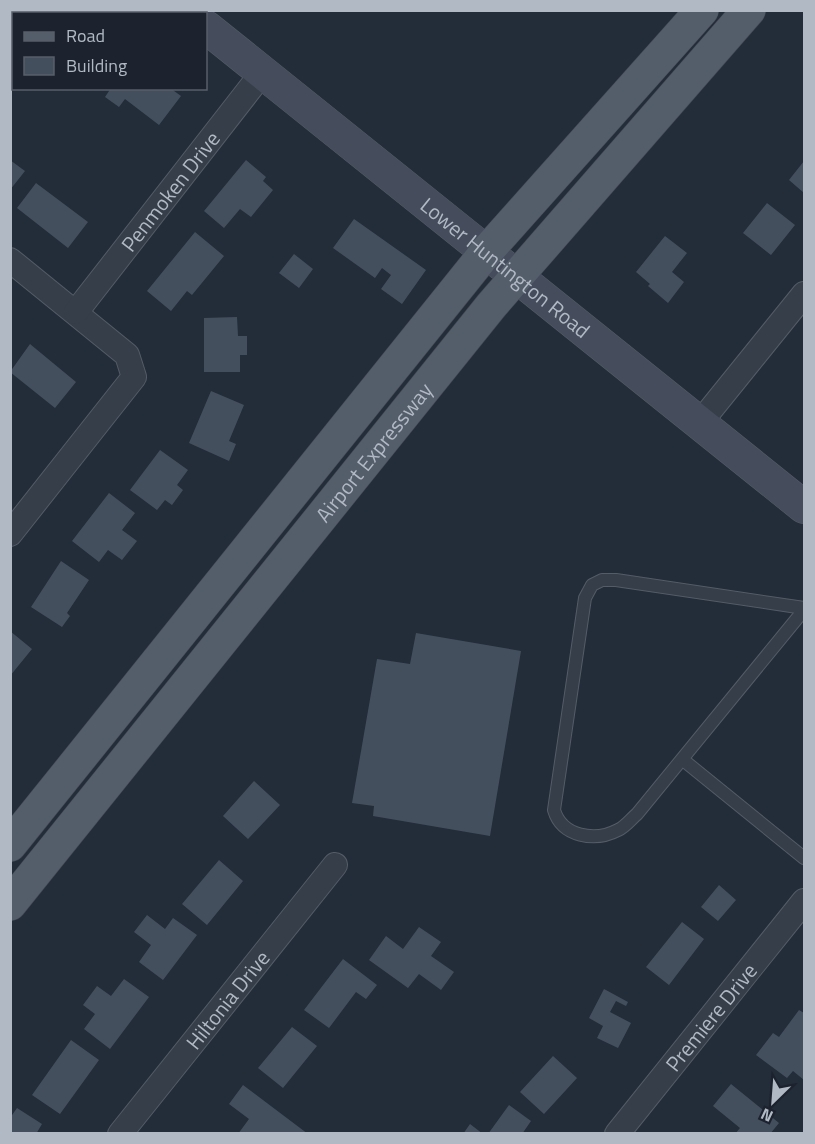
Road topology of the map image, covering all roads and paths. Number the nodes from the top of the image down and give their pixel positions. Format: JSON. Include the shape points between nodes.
{"nodes":[{"id":1,"x":702,"y":10,"type":"edge"},
{"id":2,"x":749,"y":10,"type":"edge"},
{"id":3,"x":207,"y":28,"type":"edge"},
{"id":4,"x":263,"y":72,"type":"junction"},
{"id":5,"x":487,"y":251,"type":"junction"},
{"id":6,"x":10,"y":260,"type":"edge"},
{"id":7,"x":516,"y":277,"type":"junction"},
{"id":8,"x":804,"y":294,"type":"edge"},
{"id":9,"x":76,"y":312,"type":"junction"},
{"id":10,"x":699,"y":424,"type":"junction"},
{"id":11,"x":804,"y":507,"type":"edge"},
{"id":12,"x":10,"y":534,"type":"edge"},
{"id":13,"x":804,"y":609,"type":"edge"},
{"id":14,"x":682,"y":759,"type":"junction"},
{"id":15,"x":10,"y":845,"type":"edge"},
{"id":16,"x":804,"y":858,"type":"edge"},
{"id":17,"x":335,"y":865,"type":"dead end"},
{"id":18,"x":804,"y":901,"type":"edge"},
{"id":19,"x":10,"y":904,"type":"edge"},
{"id":20,"x":629,"y":1130,"type":"edge"},
{"id":21,"x":120,"y":1134,"type":"edge"}],
"edges":[{"from":1,"to":5,"type":"main road","name":"Airport Expressway"},
{"from":2,"to":7,"type":"main road","name":"Airport Expressway"},
{"from":3,"to":4,"type":"main road","name":"Lower Huntington Road"},
{"from":4,"to":5,"type":"main road","name":"Lower Huntington Road"},
{"from":4,"to":9,"type":"street","name":"Penmoken Drive"},
{"from":5,"to":7,"type":"main road","name":"Lower Huntington Road"},
{"from":5,"to":15,"type":"main road","name":"Airport Expressway"},
{"from":6,"to":9,"type":"street"},
{"from":7,"to":10,"type":"main road","name":"Lower Huntington Road"},
{"from":7,"to":19,"type":"main road","name":"Airport Expressway"},
{"from":8,"to":10,"type":"street"},
{"from":9,"to":12,"type":"street","via":[[127,355],[134,376]]},
{"from":10,"to":11,"type":"main road","name":"Lower Huntington Road"},
{"from":13,"to":14,"type":"lane"},
{"from":13,"to":14,"type":"lane","via":[[616,580],[592,585],[585,598],[554,810],[557,821],[568,831],[585,836],[621,829]]},
{"from":14,"to":16,"type":"lane"},
{"from":17,"to":21,"type":"street","name":"Hiltonia Drive"},
{"from":18,"to":20,"type":"street","name":"Premiere Drive"}]}
